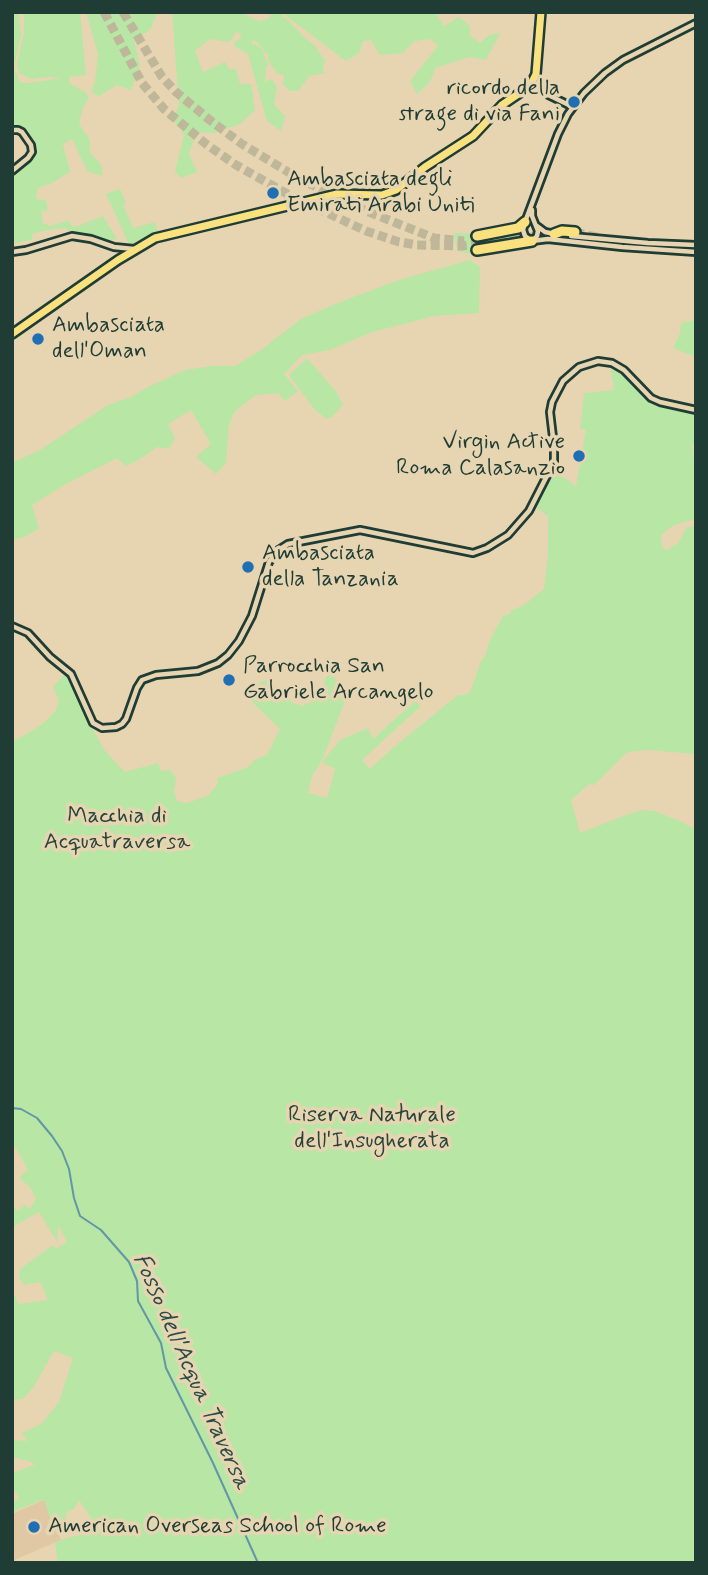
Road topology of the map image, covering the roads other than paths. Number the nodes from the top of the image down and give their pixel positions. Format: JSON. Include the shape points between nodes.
{"nodes":[{"id":1,"x":541,"y":12,"type":"edge"},
{"id":2,"x":696,"y":23,"type":"edge"},
{"id":3,"x":530,"y":86,"type":"junction"},
{"id":4,"x":573,"y":107,"type":"junction"},
{"id":5,"x":12,"y":130,"type":"edge"},
{"id":6,"x":12,"y":171,"type":"edge"},
{"id":7,"x":528,"y":219,"type":"junction"},
{"id":8,"x":537,"y":226,"type":"junction"},
{"id":9,"x":575,"y":232,"type":"tunnel mouth"},
{"id":10,"x":554,"y":234,"type":"junction"},
{"id":11,"x":477,"y":236,"type":"tunnel mouth"},
{"id":12,"x":532,"y":241,"type":"junction"},
{"id":13,"x":696,"y":245,"type":"edge"},
{"id":14,"x":114,"y":247,"type":"junction"},
{"id":15,"x":135,"y":249,"type":"junction"},
{"id":16,"x":477,"y":250,"type":"dead end"},
{"id":17,"x":12,"y":252,"type":"edge"},
{"id":18,"x":696,"y":252,"type":"edge"},
{"id":19,"x":119,"y":259,"type":"junction"},
{"id":20,"x":12,"y":334,"type":"edge"},
{"id":21,"x":696,"y":410,"type":"edge"},
{"id":22,"x":12,"y":626,"type":"edge"}],
"edges":[{"from":1,"to":3,"type":"main road","via":[[536,74]]},
{"from":2,"to":4,"type":"street","via":[[616,64]]},
{"from":3,"to":4,"type":"street"},
{"from":3,"to":15,"type":"main road","via":[[502,105],[473,136],[391,193],[323,197],[158,237]]},
{"from":4,"to":7,"type":"street","via":[[555,141]]},
{"from":5,"to":6,"type":"street","via":[[22,132],[32,149],[28,159]]},
{"from":7,"to":8,"type":"street"},
{"from":7,"to":11,"type":"highway","via":[[518,228]]},
{"from":7,"to":12,"type":"street","via":[[524,234]]},
{"from":8,"to":10,"type":"street"},
{"from":8,"to":12,"type":"street"},
{"from":9,"to":10,"type":"highway"},
{"from":10,"to":13,"type":"street"},
{"from":12,"to":16,"type":"highway"},
{"from":12,"to":18,"type":"street"},
{"from":14,"to":15,"type":"street"},
{"from":14,"to":17,"type":"street","via":[[72,236]]},
{"from":14,"to":19,"type":"street"},
{"from":15,"to":19,"type":"main road"},
{"from":19,"to":20,"type":"main road"},
{"from":21,"to":22,"type":"street","via":[[651,398],[612,363],[579,367],[563,381],[552,402],[554,462],[510,534],[472,553],[360,530],[288,544],[268,563],[253,616],[228,655],[198,671],[142,680],[124,722],[117,726],[103,728],[93,723],[71,674],[28,633]]}]}
